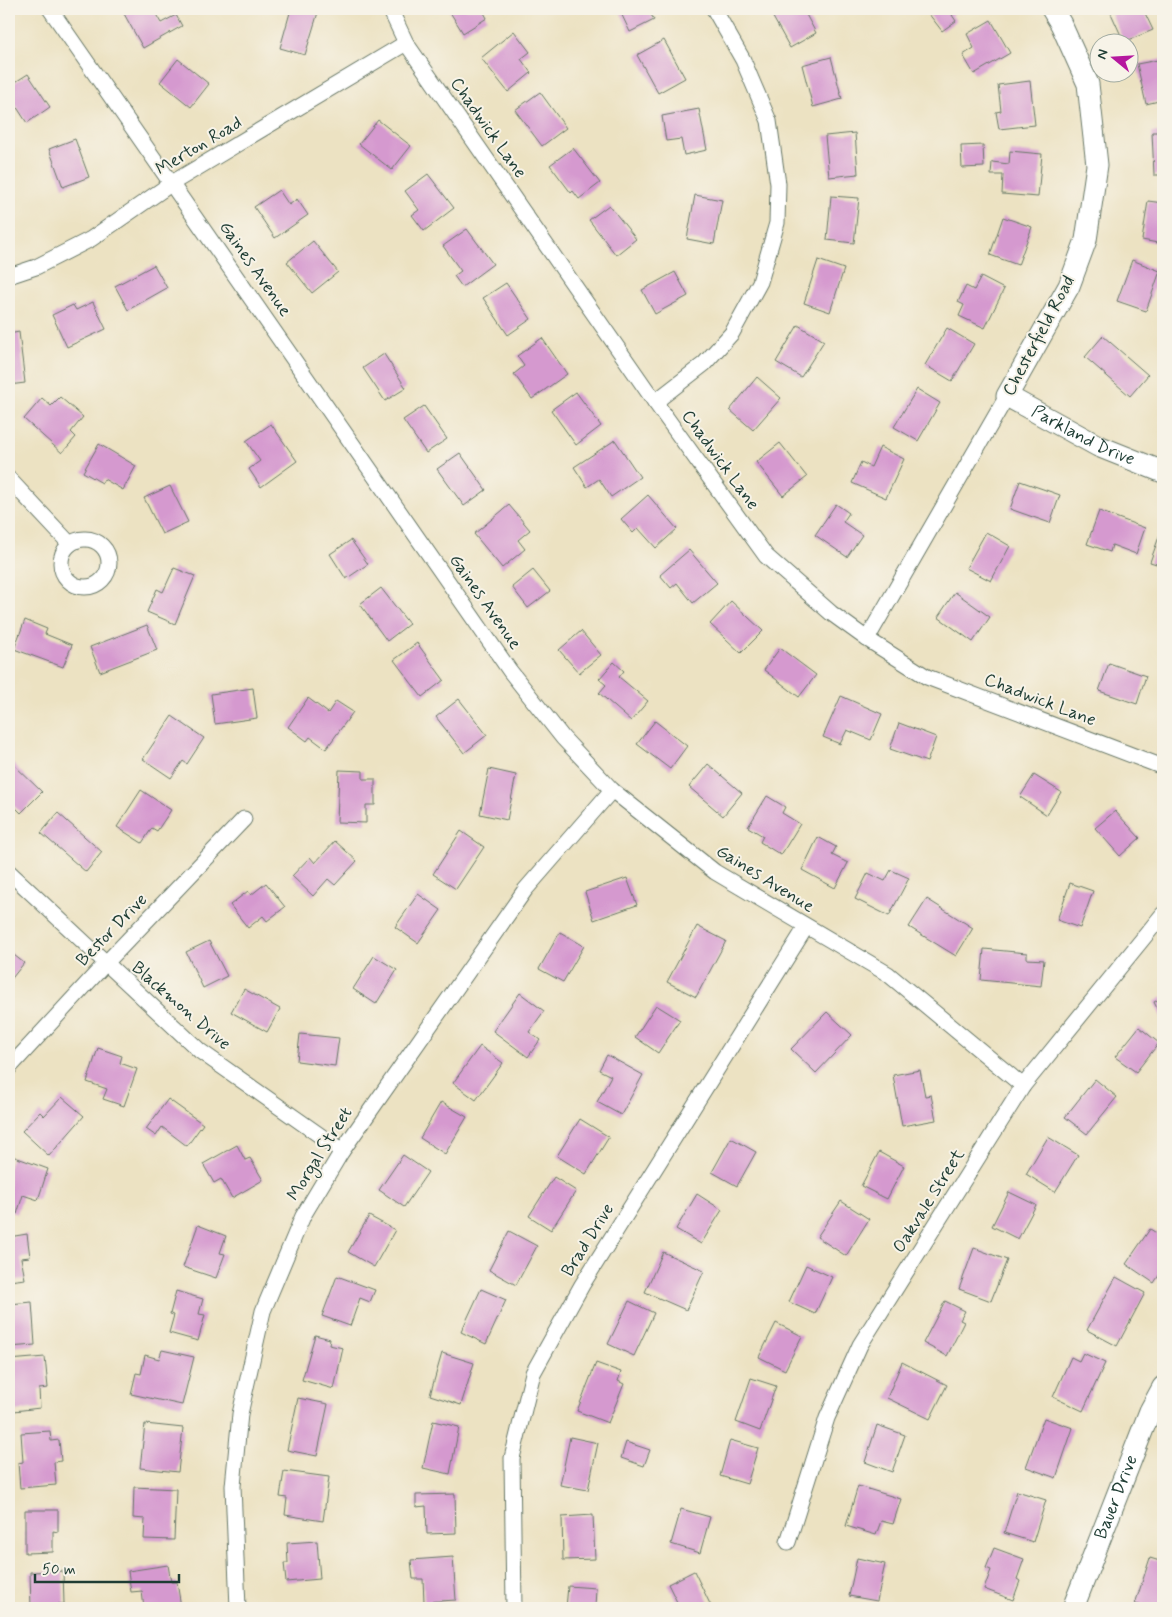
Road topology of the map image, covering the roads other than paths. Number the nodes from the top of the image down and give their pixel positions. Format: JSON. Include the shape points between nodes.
{"nodes":[{"id":1,"x":50,"y":9,"type":"edge"},
{"id":2,"x":390,"y":9,"type":"edge"},
{"id":3,"x":714,"y":9,"type":"edge"},
{"id":4,"x":1052,"y":9,"type":"edge"},
{"id":5,"x":406,"y":43,"type":"junction"},
{"id":6,"x":172,"y":183,"type":"junction"},
{"id":7,"x":9,"y":276,"type":"edge"},
{"id":8,"x":1007,"y":396,"type":"junction"},
{"id":9,"x":655,"y":402,"type":"junction"},
{"id":10,"x":1163,"y":472,"type":"edge"},
{"id":11,"x":9,"y":479,"type":"edge"},
{"id":12,"x":70,"y":544,"type":"dead end"},
{"id":13,"x":867,"y":639,"type":"junction"},
{"id":14,"x":1163,"y":767,"type":"edge"},
{"id":15,"x":612,"y":790,"type":"junction"},
{"id":16,"x":244,"y":819,"type":"dead end"},
{"id":17,"x":9,"y":872,"type":"edge"},
{"id":18,"x":1163,"y":914,"type":"edge"},
{"id":19,"x":806,"y":928,"type":"junction"},
{"id":20,"x":105,"y":964,"type":"junction"},
{"id":21,"x":9,"y":1068,"type":"edge"},
{"id":22,"x":1023,"y":1086,"type":"junction"},
{"id":23,"x":342,"y":1151,"type":"junction"},
{"id":24,"x":1163,"y":1387,"type":"edge"},
{"id":25,"x":788,"y":1542,"type":"dead end"},
{"id":26,"x":238,"y":1608,"type":"edge"},
{"id":27,"x":514,"y":1608,"type":"edge"},
{"id":28,"x":1073,"y":1608,"type":"edge"}],
"edges":[{"from":1,"to":6,"type":"street","name":"Gaines Avenue"},
{"from":2,"to":5,"type":"street","name":"Chadwick Lane"},
{"from":3,"to":9,"type":"street","via":[[743,60],[769,121],[778,184],[777,223],[760,282],[732,333],[704,364]]},
{"from":4,"to":8,"type":"street","name":"Chesterfield Road","via":[[1088,84],[1097,165],[1086,240],[1069,286]]},
{"from":5,"to":6,"type":"street","name":"Merton Road"},
{"from":5,"to":9,"type":"street","name":"Chadwick Lane"},
{"from":6,"to":7,"type":"street","name":"Merton Road","via":[[91,239],[36,267]]},
{"from":6,"to":15,"type":"street","name":"Gaines Avenue","via":[[510,671],[563,738]]},
{"from":8,"to":10,"type":"street","name":"Parkland Drive","via":[[1098,446]]},
{"from":8,"to":13,"type":"street","name":"Chesterfield Road"},
{"from":9,"to":13,"type":"street","name":"Chadwick Lane","via":[[766,556],[831,613]]},
{"from":11,"to":12,"type":"street"},
{"from":13,"to":14,"type":"street","name":"Chadwick Lane","via":[[928,677]]},
{"from":15,"to":19,"type":"street","name":"Gaines Avenue","via":[[715,872]]},
{"from":15,"to":23,"type":"street","name":"Morgal Street","via":[[526,890]]},
{"from":16,"to":20,"type":"street","name":"Bestor Drive"},
{"from":17,"to":20,"type":"street","name":"Blackmon Drive"},
{"from":18,"to":22,"type":"street","name":"Oakvale Street"},
{"from":19,"to":22,"type":"street","name":"Gaines Avenue","via":[[888,974]]},
{"from":19,"to":27,"type":"street","name":"Brad Drive","via":[[582,1285],[533,1373],[512,1458]]},
{"from":20,"to":21,"type":"street","name":"Bestor Drive"},
{"from":20,"to":23,"type":"street","name":"Blackmon Drive","via":[[200,1051]]},
{"from":22,"to":25,"type":"street","name":"Oakvale Street","via":[[860,1345],[826,1418]]},
{"from":23,"to":26,"type":"street","name":"Morgal Street","via":[[303,1216],[261,1321],[240,1414],[233,1486]]},
{"from":24,"to":28,"type":"street","name":"Bauer Drive","via":[[1150,1411]]}]}
